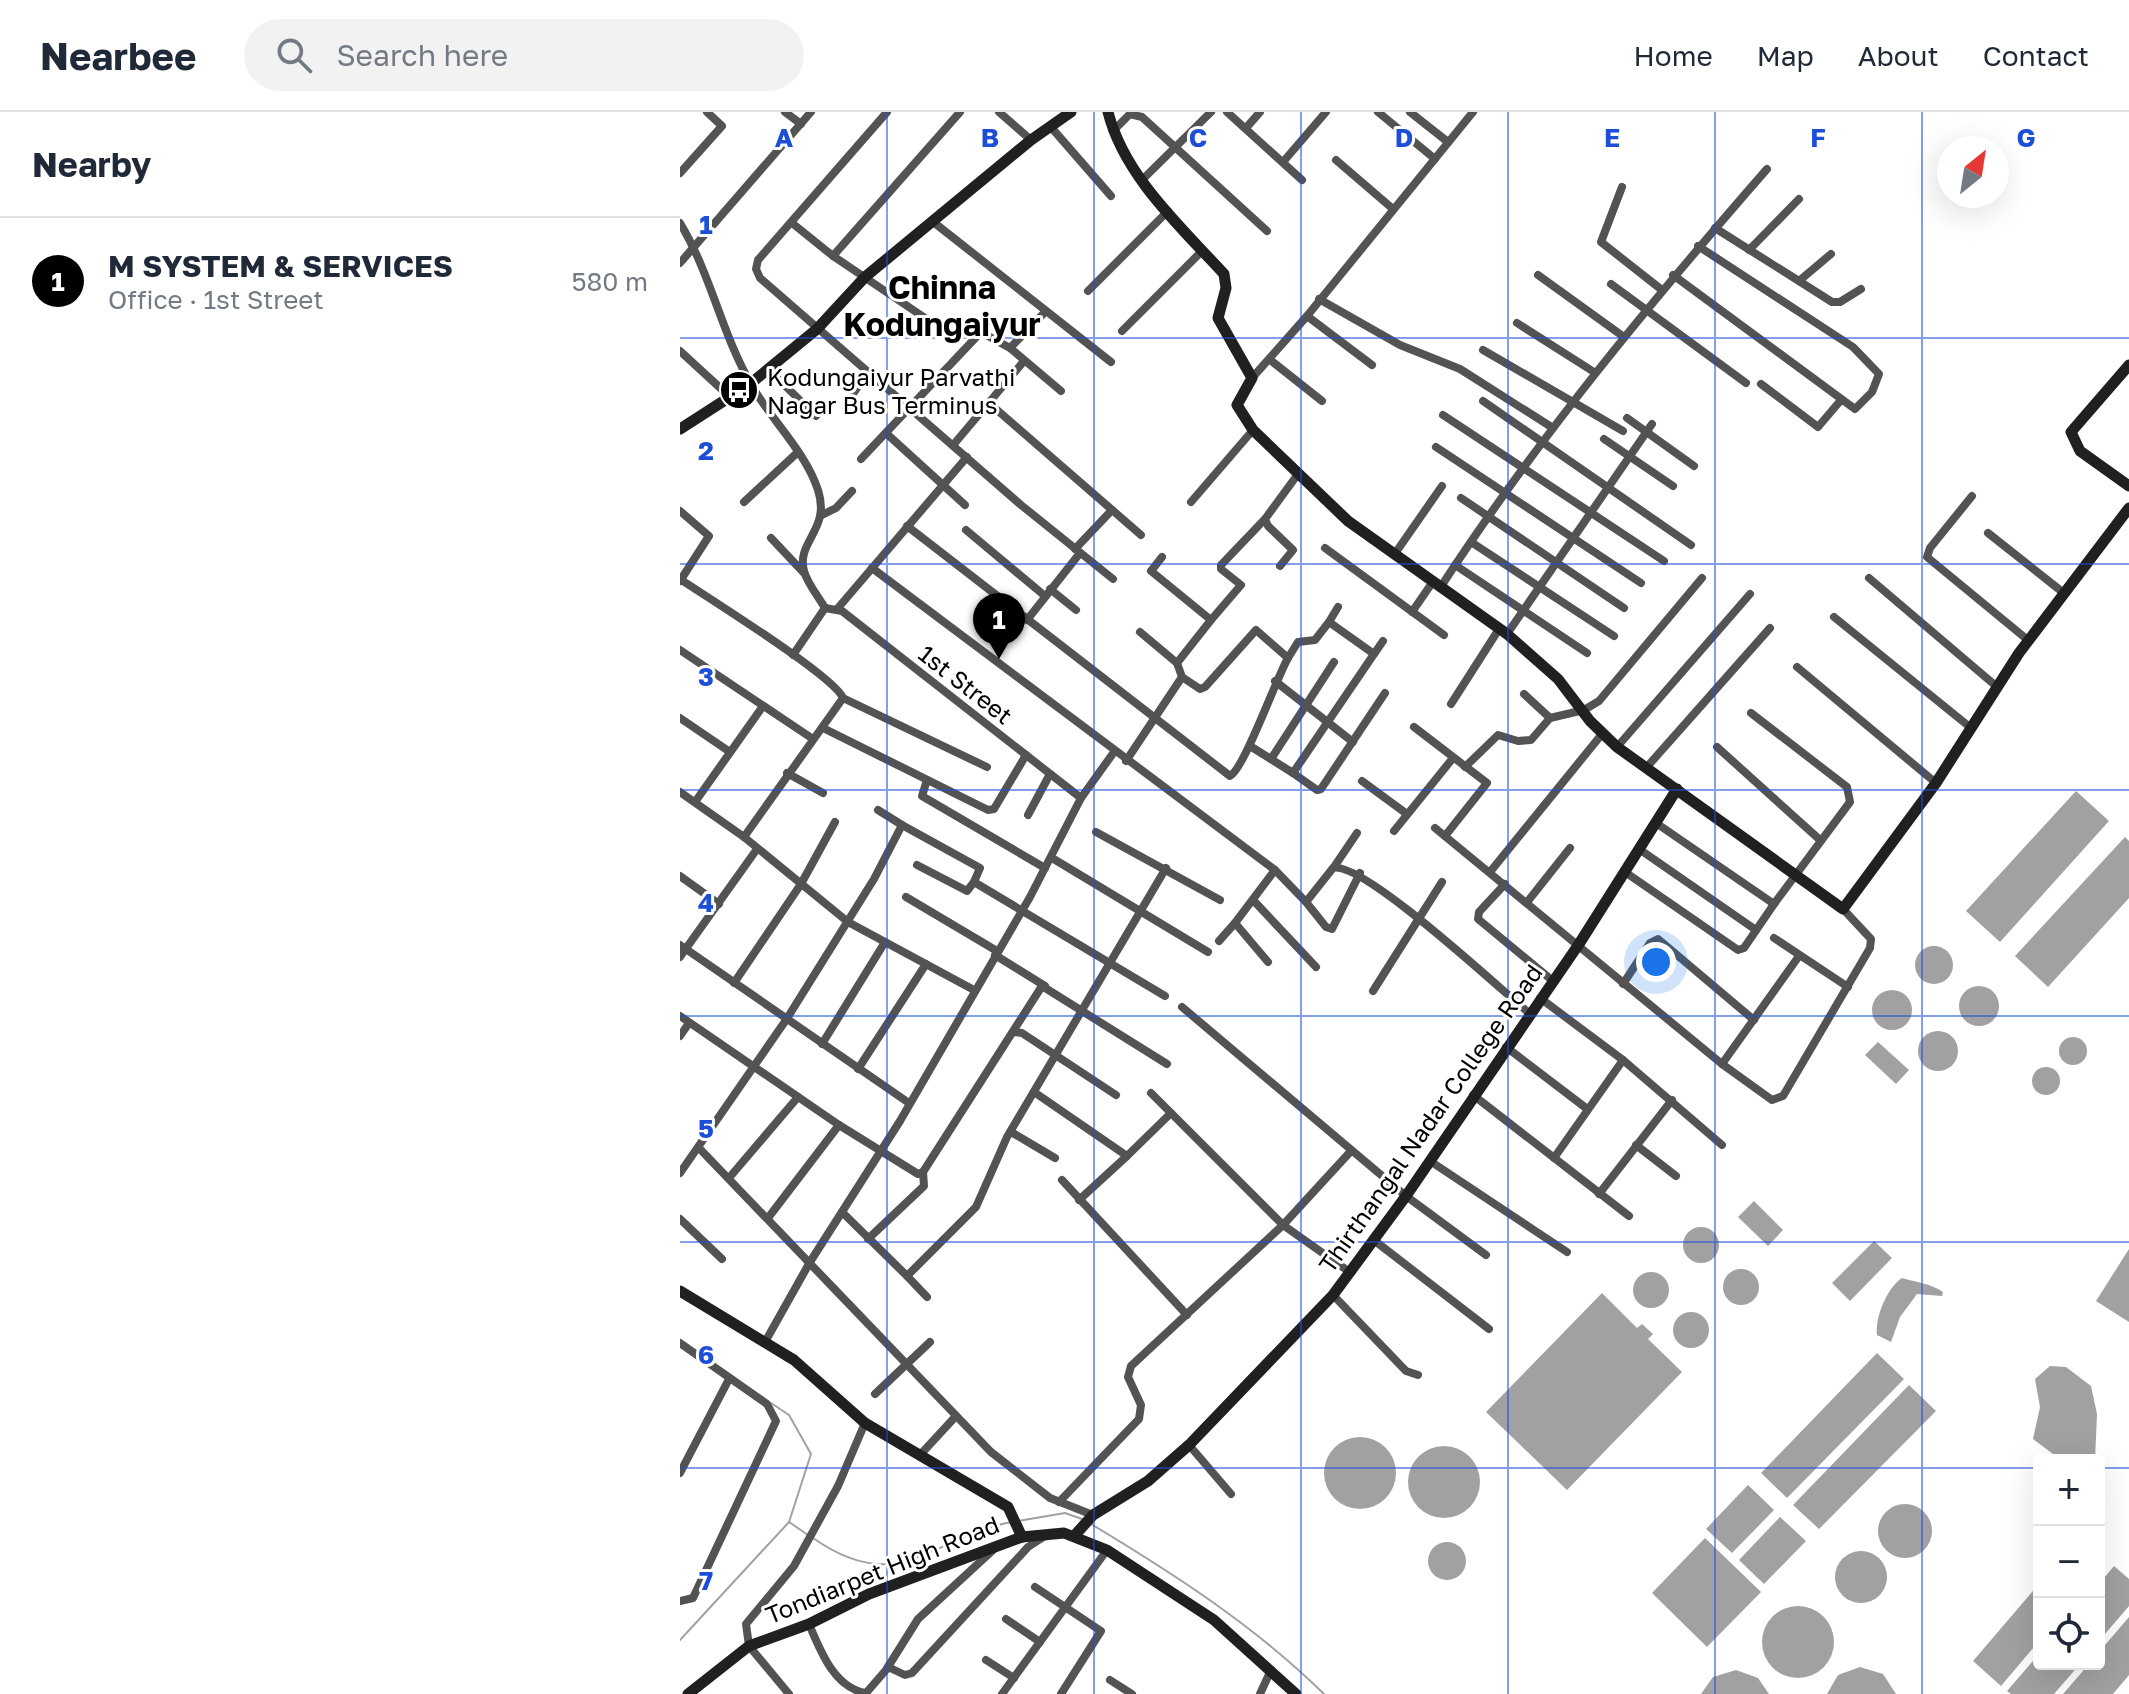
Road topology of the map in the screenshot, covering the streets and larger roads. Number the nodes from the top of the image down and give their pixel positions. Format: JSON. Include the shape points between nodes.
{"nodes":[{"id":1,"x":707,"y":112,"type":"edge"},
{"id":2,"x":785,"y":112,"type":"edge"},
{"id":3,"x":811,"y":112,"type":"edge"},
{"id":4,"x":960,"y":112,"type":"edge"},
{"id":5,"x":999,"y":112,"type":"edge"},
{"id":6,"x":1071,"y":112,"type":"edge"},
{"id":7,"x":1108,"y":112,"type":"edge"},
{"id":8,"x":1211,"y":112,"type":"edge"},
{"id":9,"x":1227,"y":112,"type":"edge"},
{"id":10,"x":1260,"y":112,"type":"edge"},
{"id":11,"x":1326,"y":112,"type":"edge"},
{"id":12,"x":1378,"y":112,"type":"edge"},
{"id":13,"x":1410,"y":112,"type":"edge"},
{"id":14,"x":1472,"y":112,"type":"edge"},
{"id":15,"x":883,"y":114,"type":"edge"},
{"id":16,"x":801,"y":124,"type":"junction"},
{"id":17,"x":1050,"y":126,"type":"junction"},
{"id":18,"x":1246,"y":128,"type":"junction"},
{"id":19,"x":1113,"y":131,"type":"junction"},
{"id":20,"x":1031,"y":140,"type":"junction"},
{"id":21,"x":1448,"y":142,"type":"junction"},
{"id":22,"x":1175,"y":147,"type":"junction"},
{"id":23,"x":1435,"y":159,"type":"junction"},
{"id":24,"x":1336,"y":160,"type":"dead end"},
{"id":25,"x":1283,"y":162,"type":"junction"},
{"id":26,"x":1767,"y":169,"type":"dead end"},
{"id":27,"x":680,"y":173,"type":"edge"},
{"id":28,"x":1142,"y":180,"type":"junction"},
{"id":29,"x":1302,"y":180,"type":"dead end"},
{"id":30,"x":1622,"y":187,"type":"dead end"},
{"id":31,"x":1111,"y":196,"type":"dead end"},
{"id":32,"x":1799,"y":199,"type":"dead end"},
{"id":33,"x":1393,"y":209,"type":"junction"},
{"id":34,"x":1168,"y":211,"type":"junction"},
{"id":35,"x":932,"y":221,"type":"junction"},
{"id":36,"x":680,"y":223,"type":"edge"},
{"id":37,"x":792,"y":223,"type":"junction"},
{"id":38,"x":1715,"y":228,"type":"junction"},
{"id":39,"x":1267,"y":231,"type":"dead end"},
{"id":40,"x":1698,"y":246,"type":"junction"},
{"id":41,"x":695,"y":247,"type":"junction"},
{"id":42,"x":1749,"y":250,"type":"junction"},
{"id":43,"x":1202,"y":251,"type":"junction"},
{"id":44,"x":1831,"y":254,"type":"dead end"},
{"id":45,"x":833,"y":256,"type":"junction"},
{"id":46,"x":680,"y":263,"type":"edge"},
{"id":47,"x":1538,"y":275,"type":"dead end"},
{"id":48,"x":1673,"y":275,"type":"junction"},
{"id":49,"x":865,"y":277,"type":"junction"},
{"id":50,"x":1799,"y":281,"type":"junction"},
{"id":51,"x":1611,"y":284,"type":"dead end"},
{"id":52,"x":1861,"y":289,"type":"dead end"},
{"id":53,"x":1662,"y":290,"type":"junction"},
{"id":54,"x":1088,"y":291,"type":"dead end"},
{"id":55,"x":1319,"y":299,"type":"junction"},
{"id":56,"x":1646,"y":309,"type":"junction"},
{"id":57,"x":1046,"y":311,"type":"junction"},
{"id":58,"x":1307,"y":316,"type":"junction"},
{"id":59,"x":928,"y":320,"type":"dead end"},
{"id":60,"x":1517,"y":323,"type":"dead end"},
{"id":61,"x":817,"y":329,"type":"junction"},
{"id":62,"x":1122,"y":331,"type":"dead end"},
{"id":63,"x":1624,"y":337,"type":"junction"},
{"id":64,"x":1010,"y":348,"type":"junction"},
{"id":65,"x":1483,"y":350,"type":"dead end"},
{"id":66,"x":680,"y":351,"type":"edge"},
{"id":67,"x":1269,"y":359,"type":"junction"},
{"id":68,"x":1024,"y":361,"type":"junction"},
{"id":69,"x":1111,"y":362,"type":"dead end"},
{"id":70,"x":1372,"y":365,"type":"dead end"},
{"id":71,"x":2129,"y":365,"type":"edge"},
{"id":72,"x":768,"y":369,"type":"junction"},
{"id":73,"x":868,"y":372,"type":"junction"},
{"id":74,"x":1594,"y":372,"type":"junction"},
{"id":75,"x":1252,"y":378,"type":"junction"},
{"id":76,"x":1746,"y":383,"type":"dead end"},
{"id":77,"x":750,"y":384,"type":"junction"},
{"id":78,"x":1761,"y":384,"type":"dead end"},
{"id":79,"x":1061,"y":391,"type":"dead end"},
{"id":80,"x":729,"y":396,"type":"junction"},
{"id":81,"x":1841,"y":400,"type":"junction"},
{"id":82,"x":848,"y":401,"type":"dead end"},
{"id":83,"x":1322,"y":401,"type":"dead end"},
{"id":84,"x":1483,"y":401,"type":"dead end"},
{"id":85,"x":1574,"y":402,"type":"junction"},
{"id":86,"x":989,"y":403,"type":"junction"},
{"id":87,"x":911,"y":409,"type":"junction"},
{"id":88,"x":1443,"y":415,"type":"dead end"},
{"id":89,"x":816,"y":416,"type":"dead end"},
{"id":90,"x":1627,"y":418,"type":"dead end"},
{"id":91,"x":681,"y":426,"type":"edge"},
{"id":92,"x":1553,"y":428,"type":"junction"},
{"id":93,"x":1650,"y":428,"type":"junction"},
{"id":94,"x":1253,"y":430,"type":"junction"},
{"id":95,"x":1623,"y":431,"type":"dead end"},
{"id":96,"x":887,"y":434,"type":"junction"},
{"id":97,"x":1604,"y":439,"type":"dead end"},
{"id":98,"x":1543,"y":442,"type":"junction"},
{"id":99,"x":954,"y":444,"type":"junction"},
{"id":100,"x":1436,"y":447,"type":"dead end"},
{"id":101,"x":798,"y":452,"type":"junction"},
{"id":102,"x":967,"y":457,"type":"junction"},
{"id":103,"x":1629,"y":457,"type":"junction"},
{"id":104,"x":861,"y":459,"type":"dead end"},
{"id":105,"x":1694,"y":466,"type":"dead end"},
{"id":106,"x":1524,"y":469,"type":"junction"},
{"id":107,"x":1298,"y":474,"type":"junction"},
{"id":108,"x":941,"y":486,"type":"junction"},
{"id":109,"x":1442,"y":486,"type":"dead end"},
{"id":110,"x":1608,"y":486,"type":"junction"},
{"id":111,"x":1673,"y":486,"type":"dead end"},
{"id":112,"x":2129,"y":486,"type":"edge"},
{"id":113,"x":852,"y":491,"type":"dead end"},
{"id":114,"x":1505,"y":494,"type":"junction"},
{"id":115,"x":1972,"y":496,"type":"dead end"},
{"id":116,"x":1461,"y":498,"type":"dead end"},
{"id":117,"x":744,"y":502,"type":"dead end"},
{"id":118,"x":1191,"y":502,"type":"dead end"},
{"id":119,"x":965,"y":505,"type":"dead end"},
{"id":120,"x":2129,"y":508,"type":"edge"},
{"id":121,"x":1112,"y":510,"type":"junction"},
{"id":122,"x":680,"y":511,"type":"edge"},
{"id":123,"x":1589,"y":514,"type":"junction"},
{"id":124,"x":822,"y":515,"type":"junction"},
{"id":125,"x":1265,"y":519,"type":"junction"},
{"id":126,"x":1488,"y":519,"type":"junction"},
{"id":127,"x":907,"y":526,"type":"junction"},
{"id":128,"x":966,"y":530,"type":"dead end"},
{"id":129,"x":1988,"y":533,"type":"dead end"},
{"id":130,"x":1141,"y":535,"type":"dead end"},
{"id":131,"x":771,"y":538,"type":"dead end"},
{"id":132,"x":1572,"y":539,"type":"junction"},
{"id":133,"x":1471,"y":542,"type":"junction"},
{"id":134,"x":1691,"y":545,"type":"dead end"},
{"id":135,"x":1325,"y":548,"type":"dead end"},
{"id":136,"x":1078,"y":551,"type":"junction"},
{"id":137,"x":1394,"y":555,"type":"junction"},
{"id":138,"x":1162,"y":557,"type":"dead end"},
{"id":139,"x":1664,"y":561,"type":"dead end"},
{"id":140,"x":1557,"y":564,"type":"junction"},
{"id":141,"x":1455,"y":565,"type":"junction"},
{"id":142,"x":1280,"y":566,"type":"dead end"},
{"id":143,"x":872,"y":568,"type":"junction"},
{"id":144,"x":804,"y":574,"type":"junction"},
{"id":145,"x":1702,"y":578,"type":"dead end"},
{"id":146,"x":1869,"y":578,"type":"dead end"},
{"id":147,"x":1113,"y":579,"type":"dead end"},
{"id":148,"x":680,"y":580,"type":"edge"},
{"id":149,"x":1641,"y":583,"type":"dead end"},
{"id":150,"x":1436,"y":586,"type":"junction"},
{"id":151,"x":1541,"y":586,"type":"junction"},
{"id":152,"x":1047,"y":592,"type":"junction"},
{"id":153,"x":1750,"y":594,"type":"dead end"},
{"id":154,"x":2065,"y":594,"type":"junction"},
{"id":155,"x":1338,"y":607,"type":"dead end"},
{"id":156,"x":825,"y":608,"type":"junction"},
{"id":157,"x":838,"y":608,"type":"junction"},
{"id":158,"x":1624,"y":608,"type":"dead end"},
{"id":159,"x":1076,"y":610,"type":"dead end"},
{"id":160,"x":1412,"y":612,"type":"junction"},
{"id":161,"x":1523,"y":612,"type":"junction"},
{"id":162,"x":1834,"y":617,"type":"dead end"},
{"id":163,"x":1027,"y":620,"type":"junction"},
{"id":164,"x":1211,"y":620,"type":"junction"},
{"id":165,"x":1329,"y":622,"type":"junction"},
{"id":166,"x":1770,"y":628,"type":"dead end"},
{"id":167,"x":1140,"y":632,"type":"dead end"},
{"id":168,"x":1503,"y":632,"type":"junction"},
{"id":169,"x":1444,"y":635,"type":"dead end"},
{"id":170,"x":1614,"y":636,"type":"dead end"},
{"id":171,"x":1383,"y":641,"type":"dead end"},
{"id":172,"x":2029,"y":641,"type":"junction"},
{"id":173,"x":680,"y":650,"type":"edge"},
{"id":174,"x":1587,"y":653,"type":"dead end"},
{"id":175,"x":1374,"y":654,"type":"junction"},
{"id":176,"x":793,"y":655,"type":"junction"},
{"id":177,"x":1288,"y":658,"type":"junction"},
{"id":178,"x":1334,"y":662,"type":"dead end"},
{"id":179,"x":1177,"y":663,"type":"junction"},
{"id":180,"x":1797,"y":667,"type":"dead end"},
{"id":181,"x":1182,"y":677,"type":"junction"},
{"id":182,"x":1275,"y":681,"type":"junction"},
{"id":183,"x":1996,"y":686,"type":"junction"},
{"id":184,"x":1385,"y":693,"type":"dead end"},
{"id":185,"x":1524,"y":694,"type":"dead end"},
{"id":186,"x":843,"y":698,"type":"junction"},
{"id":187,"x":1305,"y":703,"type":"junction"},
{"id":188,"x":1451,"y":704,"type":"dead end"},
{"id":189,"x":763,"y":706,"type":"junction"},
{"id":190,"x":1584,"y":710,"type":"junction"},
{"id":191,"x":1751,"y":713,"type":"dead end"},
{"id":192,"x":680,"y":718,"type":"edge"},
{"id":193,"x":1155,"y":718,"type":"junction"},
{"id":194,"x":1550,"y":718,"type":"junction"},
{"id":195,"x":1330,"y":723,"type":"junction"},
{"id":196,"x":1414,"y":727,"type":"dead end"},
{"id":197,"x":823,"y":728,"type":"junction"},
{"id":198,"x":1971,"y":728,"type":"junction"},
{"id":199,"x":1602,"y":734,"type":"junction"},
{"id":200,"x":813,"y":739,"type":"junction"},
{"id":201,"x":1353,"y":742,"type":"junction"},
{"id":202,"x":1250,"y":746,"type":"junction"},
{"id":203,"x":1617,"y":747,"type":"junction"},
{"id":204,"x":1717,"y":747,"type":"dead end"},
{"id":205,"x":730,"y":752,"type":"junction"},
{"id":206,"x":1114,"y":752,"type":"junction"},
{"id":207,"x":1026,"y":755,"type":"junction"},
{"id":208,"x":1453,"y":758,"type":"junction"},
{"id":209,"x":1271,"y":759,"type":"junction"},
{"id":210,"x":1126,"y":761,"type":"junction"},
{"id":211,"x":987,"y":767,"type":"dead end"},
{"id":212,"x":1465,"y":767,"type":"junction"},
{"id":213,"x":1646,"y":768,"type":"junction"},
{"id":214,"x":787,"y":773,"type":"junction"},
{"id":215,"x":1293,"y":773,"type":"junction"},
{"id":216,"x":1050,"y":774,"type":"junction"},
{"id":217,"x":927,"y":780,"type":"junction"},
{"id":218,"x":1362,"y":781,"type":"dead end"},
{"id":219,"x":1936,"y":783,"type":"junction"},
{"id":220,"x":1677,"y":789,"type":"junction"},
{"id":221,"x":680,"y":792,"type":"edge"},
{"id":222,"x":823,"y":793,"type":"dead end"},
{"id":223,"x":1081,"y":798,"type":"junction"},
{"id":224,"x":695,"y":802,"type":"junction"},
{"id":225,"x":878,"y":810,"type":"dead end"},
{"id":226,"x":1407,"y":814,"type":"junction"},
{"id":227,"x":1028,"y":815,"type":"dead end"},
{"id":228,"x":835,"y":822,"type":"dead end"},
{"id":229,"x":1656,"y":823,"type":"junction"},
{"id":230,"x":902,"y":825,"type":"junction"},
{"id":231,"x":1435,"y":828,"type":"dead end"},
{"id":232,"x":1394,"y":831,"type":"dead end"},
{"id":233,"x":1096,"y":832,"type":"dead end"},
{"id":234,"x":1357,"y":833,"type":"dead end"},
{"id":235,"x":1445,"y":836,"type":"junction"},
{"id":236,"x":744,"y":837,"type":"junction"},
{"id":237,"x":1819,"y":839,"type":"junction"},
{"id":238,"x":1570,"y":848,"type":"dead end"},
{"id":239,"x":757,"y":849,"type":"junction"},
{"id":240,"x":1639,"y":849,"type":"junction"},
{"id":241,"x":1052,"y":858,"type":"junction"},
{"id":242,"x":917,"y":865,"type":"dead end"},
{"id":243,"x":1045,"y":868,"type":"junction"},
{"id":244,"x":1166,"y":868,"type":"junction"},
{"id":245,"x":1333,"y":868,"type":"junction"},
{"id":246,"x":1275,"y":870,"type":"junction"},
{"id":247,"x":1490,"y":872,"type":"junction"},
{"id":248,"x":1625,"y":872,"type":"junction"},
{"id":249,"x":1360,"y":873,"type":"junction"},
{"id":250,"x":1793,"y":874,"type":"junction"},
{"id":251,"x":680,"y":876,"type":"edge"},
{"id":252,"x":974,"y":882,"type":"junction"},
{"id":253,"x":1442,"y":882,"type":"dead end"},
{"id":254,"x":801,"y":884,"type":"junction"},
{"id":255,"x":1505,"y":884,"type":"junction"},
{"id":256,"x":906,"y":897,"type":"dead end"},
{"id":257,"x":1220,"y":900,"type":"dead end"},
{"id":258,"x":1253,"y":900,"type":"junction"},
{"id":259,"x":1528,"y":901,"type":"junction"},
{"id":260,"x":1306,"y":902,"type":"junction"},
{"id":261,"x":719,"y":904,"type":"junction"},
{"id":262,"x":1774,"y":904,"type":"junction"},
{"id":263,"x":1843,"y":909,"type":"junction"},
{"id":264,"x":1022,"y":911,"type":"junction"},
{"id":265,"x":1139,"y":912,"type":"junction"},
{"id":266,"x":1419,"y":920,"type":"junction"},
{"id":267,"x":848,"y":922,"type":"junction"},
{"id":268,"x":1235,"y":923,"type":"junction"},
{"id":269,"x":1756,"y":930,"type":"junction"},
{"id":270,"x":1774,"y":938,"type":"dead end"},
{"id":271,"x":1219,"y":941,"type":"dead end"},
{"id":272,"x":885,"y":942,"type":"junction"},
{"id":273,"x":1579,"y":944,"type":"junction"},
{"id":274,"x":683,"y":947,"type":"edge"},
{"id":275,"x":1208,"y":952,"type":"dead end"},
{"id":276,"x":996,"y":953,"type":"junction"},
{"id":277,"x":1799,"y":956,"type":"junction"},
{"id":278,"x":680,"y":957,"type":"edge"},
{"id":279,"x":1112,"y":961,"type":"junction"},
{"id":280,"x":1268,"y":962,"type":"dead end"},
{"id":281,"x":926,"y":964,"type":"junction"},
{"id":282,"x":1316,"y":967,"type":"dead end"},
{"id":283,"x":1553,"y":981,"type":"junction"},
{"id":284,"x":734,"y":983,"type":"junction"},
{"id":285,"x":1623,"y":984,"type":"junction"},
{"id":286,"x":1045,"y":986,"type":"junction"},
{"id":287,"x":1848,"y":987,"type":"junction"},
{"id":288,"x":974,"y":990,"type":"junction"},
{"id":289,"x":1373,"y":991,"type":"dead end"},
{"id":290,"x":1165,"y":996,"type":"dead end"},
{"id":291,"x":1540,"y":998,"type":"junction"},
{"id":292,"x":1182,"y":1007,"type":"dead end"},
{"id":293,"x":1083,"y":1011,"type":"junction"},
{"id":294,"x":1529,"y":1013,"type":"junction"},
{"id":295,"x":680,"y":1016,"type":"edge"},
{"id":296,"x":786,"y":1020,"type":"junction"},
{"id":297,"x":1754,"y":1020,"type":"junction"},
{"id":298,"x":689,"y":1023,"type":"junction"},
{"id":299,"x":1014,"y":1032,"type":"junction"},
{"id":300,"x":680,"y":1036,"type":"edge"},
{"id":301,"x":822,"y":1044,"type":"junction"},
{"id":302,"x":1506,"y":1047,"type":"junction"},
{"id":303,"x":1055,"y":1057,"type":"junction"},
{"id":304,"x":1623,"y":1060,"type":"junction"},
{"id":305,"x":1167,"y":1064,"type":"dead end"},
{"id":306,"x":1722,"y":1064,"type":"junction"},
{"id":307,"x":754,"y":1068,"type":"junction"},
{"id":308,"x":858,"y":1069,"type":"junction"},
{"id":309,"x":1034,"y":1092,"type":"junction"},
{"id":310,"x":1151,"y":1093,"type":"dead end"},
{"id":311,"x":1116,"y":1095,"type":"dead end"},
{"id":312,"x":1473,"y":1095,"type":"junction"},
{"id":313,"x":798,"y":1097,"type":"junction"},
{"id":314,"x":1672,"y":1100,"type":"junction"},
{"id":315,"x":909,"y":1103,"type":"junction"},
{"id":316,"x":1586,"y":1108,"type":"junction"},
{"id":317,"x":1171,"y":1113,"type":"junction"},
{"id":318,"x":839,"y":1125,"type":"junction"},
{"id":319,"x":1011,"y":1132,"type":"junction"},
{"id":320,"x":1636,"y":1145,"type":"junction"},
{"id":321,"x":1722,"y":1145,"type":"dead end"},
{"id":322,"x":699,"y":1148,"type":"junction"},
{"id":323,"x":1351,"y":1151,"type":"junction"},
{"id":324,"x":882,"y":1152,"type":"junction"},
{"id":325,"x":1127,"y":1156,"type":"junction"},
{"id":326,"x":1055,"y":1158,"type":"dead end"},
{"id":327,"x":1554,"y":1158,"type":"junction"},
{"id":328,"x":1430,"y":1161,"type":"junction"},
{"id":329,"x":923,"y":1172,"type":"junction"},
{"id":330,"x":680,"y":1173,"type":"edge"},
{"id":331,"x":1676,"y":1176,"type":"dead end"},
{"id":332,"x":729,"y":1178,"type":"junction"},
{"id":333,"x":1062,"y":1180,"type":"dead end"},
{"id":334,"x":1599,"y":1194,"type":"junction"},
{"id":335,"x":1406,"y":1196,"type":"junction"},
{"id":336,"x":1079,"y":1200,"type":"junction"},
{"id":337,"x":842,"y":1212,"type":"junction"},
{"id":338,"x":1629,"y":1216,"type":"dead end"},
{"id":339,"x":768,"y":1218,"type":"junction"},
{"id":340,"x":680,"y":1219,"type":"edge"},
{"id":341,"x":1283,"y":1225,"type":"junction"},
{"id":342,"x":868,"y":1239,"type":"junction"},
{"id":343,"x":1375,"y":1241,"type":"junction"},
{"id":344,"x":1567,"y":1252,"type":"dead end"},
{"id":345,"x":1486,"y":1255,"type":"dead end"},
{"id":346,"x":722,"y":1259,"type":"dead end"},
{"id":347,"x":810,"y":1262,"type":"junction"},
{"id":348,"x":1351,"y":1273,"type":"junction"},
{"id":349,"x":907,"y":1276,"type":"junction"},
{"id":350,"x":680,"y":1291,"type":"edge"},
{"id":351,"x":1333,"y":1295,"type":"junction"},
{"id":352,"x":927,"y":1297,"type":"dead end"},
{"id":353,"x":1187,"y":1315,"type":"junction"},
{"id":354,"x":1489,"y":1329,"type":"dead end"},
{"id":355,"x":765,"y":1342,"type":"junction"},
{"id":356,"x":930,"y":1342,"type":"dead end"},
{"id":357,"x":680,"y":1343,"type":"edge"},
{"id":358,"x":907,"y":1364,"type":"junction"},
{"id":359,"x":1418,"y":1375,"type":"dead end"},
{"id":360,"x":729,"y":1379,"type":"junction"},
{"id":361,"x":875,"y":1394,"type":"dead end"},
{"id":362,"x":956,"y":1416,"type":"junction"},
{"id":363,"x":865,"y":1423,"type":"junction"},
{"id":364,"x":1189,"y":1445,"type":"junction"},
{"id":365,"x":920,"y":1455,"type":"junction"},
{"id":366,"x":680,"y":1473,"type":"edge"},
{"id":367,"x":1231,"y":1494,"type":"dead end"},
{"id":368,"x":1059,"y":1502,"type":"junction"},
{"id":369,"x":1085,"y":1524,"type":"junction"},
{"id":370,"x":1049,"y":1533,"type":"junction"},
{"id":371,"x":1021,"y":1534,"type":"junction"},
{"id":372,"x":994,"y":1549,"type":"junction"},
{"id":373,"x":1107,"y":1550,"type":"junction"},
{"id":374,"x":1035,"y":1587,"type":"dead end"},
{"id":375,"x":680,"y":1601,"type":"edge"},
{"id":376,"x":1065,"y":1608,"type":"junction"},
{"id":377,"x":1006,"y":1619,"type":"dead end"},
{"id":378,"x":809,"y":1624,"type":"junction"},
{"id":379,"x":1040,"y":1642,"type":"junction"},
{"id":380,"x":749,"y":1646,"type":"junction"},
{"id":381,"x":986,"y":1660,"type":"dead end"},
{"id":382,"x":888,"y":1667,"type":"junction"},
{"id":383,"x":1271,"y":1670,"type":"junction"},
{"id":384,"x":1014,"y":1678,"type":"junction"},
{"id":385,"x":1110,"y":1680,"type":"dead end"},
{"id":386,"x":1005,"y":1693,"type":"edge"},
{"id":387,"x":688,"y":1694,"type":"edge"},
{"id":388,"x":789,"y":1694,"type":"edge"},
{"id":389,"x":1061,"y":1694,"type":"edge"},
{"id":390,"x":1132,"y":1694,"type":"edge"},
{"id":391,"x":1260,"y":1694,"type":"edge"},
{"id":392,"x":1296,"y":1694,"type":"edge"}],
"edges":[{"from":1,"to":27,"type":"street","via":[[722,126]]},
{"from":2,"to":16,"type":"street"},
{"from":3,"to":16,"type":"street"},
{"from":4,"to":45,"type":"street"},
{"from":5,"to":20,"type":"street"},
{"from":6,"to":17,"type":"street"},
{"from":7,"to":19,"type":"street"},
{"from":8,"to":22,"type":"street"},
{"from":9,"to":18,"type":"street"},
{"from":10,"to":18,"type":"street"},
{"from":11,"to":25,"type":"street"},
{"from":12,"to":23,"type":"street"},
{"from":13,"to":21,"type":"street"},
{"from":14,"to":21,"type":"street"},
{"from":15,"to":37,"type":"street"},
{"from":16,"to":41,"type":"street"},
{"from":17,"to":20,"type":"street"},
{"from":17,"to":31,"type":"street"},
{"from":18,"to":25,"type":"street"},
{"from":19,"to":22,"type":"street","via":[[1130,114],[1137,114]]},
{"from":19,"to":28,"type":"street"},
{"from":20,"to":35,"type":"street"},
{"from":21,"to":23,"type":"street"},
{"from":22,"to":28,"type":"street"},
{"from":22,"to":39,"type":"street"},
{"from":23,"to":33,"type":"street"},
{"from":24,"to":33,"type":"street"},
{"from":25,"to":29,"type":"street"},
{"from":26,"to":38,"type":"street"},
{"from":28,"to":34,"type":"street"},
{"from":30,"to":53,"type":"street","via":[[1601,242]]},
{"from":32,"to":42,"type":"street"},
{"from":33,"to":55,"type":"street"},
{"from":34,"to":43,"type":"street"},
{"from":34,"to":54,"type":"street"},
{"from":35,"to":49,"type":"street"},
{"from":35,"to":57,"type":"street"},
{"from":36,"to":41,"type":"street"},
{"from":37,"to":45,"type":"street"},
{"from":37,"to":61,"type":"street","via":[[756,269]]},
{"from":38,"to":40,"type":"street"},
{"from":38,"to":42,"type":"street"},
{"from":40,"to":48,"type":"street"},
{"from":40,"to":81,"type":"street","via":[[1873,364],[1879,374],[1872,392],[1855,409]]},
{"from":41,"to":46,"type":"street"},
{"from":41,"to":77,"type":"street"},
{"from":42,"to":50,"type":"street"},
{"from":43,"to":62,"type":"street"},
{"from":43,"to":75,"type":"street","via":[[1224,274],[1218,318]]},
{"from":44,"to":50,"type":"street"},
{"from":45,"to":49,"type":"street"},
{"from":47,"to":63,"type":"street"},
{"from":48,"to":53,"type":"street"},
{"from":48,"to":81,"type":"street"},
{"from":49,"to":59,"type":"street"},
{"from":49,"to":61,"type":"street"},
{"from":50,"to":52,"type":"street","via":[[1836,303]]},
{"from":51,"to":56,"type":"street"},
{"from":53,"to":56,"type":"street"},
{"from":55,"to":58,"type":"street"},
{"from":55,"to":92,"type":"street","via":[[1400,345],[1460,369]]},
{"from":56,"to":63,"type":"street"},
{"from":56,"to":76,"type":"street"},
{"from":57,"to":64,"type":"street"},
{"from":57,"to":69,"type":"street"},
{"from":58,"to":67,"type":"street"},
{"from":58,"to":70,"type":"street"},
{"from":60,"to":74,"type":"street"},
{"from":61,"to":72,"type":"street"},
{"from":61,"to":73,"type":"street"},
{"from":63,"to":74,"type":"street"},
{"from":64,"to":68,"type":"street"},
{"from":64,"to":87,"type":"street","via":[[981,332]]},
{"from":65,"to":85,"type":"street"},
{"from":66,"to":80,"type":"street"},
{"from":67,"to":75,"type":"street"},
{"from":67,"to":83,"type":"street"},
{"from":68,"to":79,"type":"street"},
{"from":68,"to":86,"type":"street"},
{"from":71,"to":112,"type":"street","via":[[2071,432],[2080,451]]},
{"from":72,"to":77,"type":"street"},
{"from":72,"to":89,"type":"street"},
{"from":73,"to":82,"type":"street"},
{"from":73,"to":87,"type":"street"},
{"from":74,"to":85,"type":"street"},
{"from":75,"to":94,"type":"street","via":[[1237,405]]},
{"from":77,"to":80,"type":"street"},
{"from":77,"to":101,"type":"street"},
{"from":78,"to":81,"type":"street","via":[[1818,427]]},
{"from":80,"to":91,"type":"street"},
{"from":84,"to":98,"type":"street"},
{"from":85,"to":92,"type":"street"},
{"from":85,"to":95,"type":"street"},
{"from":86,"to":99,"type":"street"},
{"from":86,"to":121,"type":"street"},
{"from":87,"to":96,"type":"street"},
{"from":87,"to":99,"type":"street"},
{"from":88,"to":106,"type":"street"},
{"from":90,"to":93,"type":"street"},
{"from":92,"to":98,"type":"street"},
{"from":93,"to":103,"type":"street"},
{"from":93,"to":105,"type":"street"},
{"from":94,"to":107,"type":"street"},
{"from":94,"to":118,"type":"street"},
{"from":96,"to":104,"type":"street"},
{"from":96,"to":108,"type":"street"},
{"from":97,"to":103,"type":"street"},
{"from":98,"to":106,"type":"street"},
{"from":98,"to":110,"type":"street"},
{"from":99,"to":102,"type":"street"},
{"from":100,"to":114,"type":"street"},
{"from":101,"to":117,"type":"street"},
{"from":101,"to":124,"type":"street","via":[[816,486]]},
{"from":102,"to":108,"type":"street"},
{"from":102,"to":136,"type":"street"},
{"from":103,"to":110,"type":"street"},
{"from":103,"to":111,"type":"street"},
{"from":106,"to":114,"type":"street"},
{"from":106,"to":123,"type":"street"},
{"from":107,"to":125,"type":"street"},
{"from":107,"to":137,"type":"street"},
{"from":108,"to":119,"type":"street"},
{"from":108,"to":127,"type":"street"},
{"from":109,"to":137,"type":"street"},
{"from":110,"to":123,"type":"street"},
{"from":110,"to":134,"type":"street"},
{"from":113,"to":124,"type":"street"},
{"from":114,"to":126,"type":"street"},
{"from":114,"to":132,"type":"street"},
{"from":115,"to":172,"type":"street","via":[[1927,557]]},
{"from":116,"to":126,"type":"street"},
{"from":120,"to":154,"type":"street"},
{"from":121,"to":130,"type":"street"},
{"from":121,"to":136,"type":"street"},
{"from":122,"to":148,"type":"street","via":[[709,536]]},
{"from":123,"to":132,"type":"street"},
{"from":123,"to":139,"type":"street"},
{"from":124,"to":144,"type":"street","via":[[804,552]]},
{"from":125,"to":142,"type":"street","via":[[1293,550]]},
{"from":125,"to":164,"type":"street","via":[[1221,565],[1241,585]]},
{"from":126,"to":133,"type":"street"},
{"from":126,"to":140,"type":"street"},
{"from":127,"to":143,"type":"street"},
{"from":127,"to":163,"type":"street"},
{"from":128,"to":152,"type":"street"},
{"from":129,"to":154,"type":"street"},
{"from":131,"to":144,"type":"street"},
{"from":132,"to":140,"type":"street"},
{"from":132,"to":149,"type":"street"},
{"from":133,"to":141,"type":"street"},
{"from":133,"to":151,"type":"street"},
{"from":135,"to":160,"type":"street"},
{"from":136,"to":147,"type":"street"},
{"from":136,"to":152,"type":"street"},
{"from":137,"to":150,"type":"street"},
{"from":138,"to":164,"type":"street","via":[[1151,571]]},
{"from":140,"to":151,"type":"street"},
{"from":140,"to":158,"type":"street"},
{"from":141,"to":150,"type":"street"},
{"from":141,"to":161,"type":"street"},
{"from":143,"to":157,"type":"street"},
{"from":143,"to":206,"type":"street"},
{"from":144,"to":156,"type":"street"},
{"from":145,"to":190,"type":"street","via":[[1599,701]]},
{"from":146,"to":183,"type":"street"},
{"from":148,"to":176,"type":"street"},
{"from":150,"to":160,"type":"street"},
{"from":150,"to":168,"type":"street"},
{"from":151,"to":161,"type":"street"},
{"from":151,"to":170,"type":"street"},
{"from":152,"to":159,"type":"street"},
{"from":152,"to":163,"type":"street"},
{"from":153,"to":203,"type":"street"},
{"from":154,"to":172,"type":"street"},
{"from":155,"to":165,"type":"street"},
{"from":156,"to":157,"type":"street"},
{"from":156,"to":176,"type":"street"},
{"from":157,"to":207,"type":"street","name":"1st Street"},
{"from":160,"to":169,"type":"street"},
{"from":161,"to":168,"type":"street"},
{"from":161,"to":174,"type":"street"},
{"from":162,"to":198,"type":"street"},
{"from":163,"to":193,"type":"street"},
{"from":164,"to":179,"type":"street"},
{"from":165,"to":175,"type":"street"},
{"from":165,"to":177,"type":"street","via":[[1315,640],[1298,642]]},
{"from":166,"to":213,"type":"street"},
{"from":167,"to":179,"type":"street"},
{"from":168,"to":188,"type":"street"},
{"from":168,"to":190,"type":"street","via":[[1558,679]]},
{"from":171,"to":175,"type":"street"},
{"from":172,"to":183,"type":"street"},
{"from":173,"to":189,"type":"street"},
{"from":175,"to":195,"type":"street"},
{"from":176,"to":186,"type":"street"},
{"from":177,"to":181,"type":"street","via":[[1256,630],[1205,687]]},
{"from":177,"to":182,"type":"street"},
{"from":178,"to":187,"type":"street"},
{"from":179,"to":181,"type":"street"},
{"from":180,"to":219,"type":"street"},
{"from":181,"to":193,"type":"street"},
{"from":182,"to":187,"type":"street"},
{"from":182,"to":202,"type":"street"},
{"from":183,"to":198,"type":"street"},
{"from":184,"to":201,"type":"street"},
{"from":185,"to":194,"type":"street"},
{"from":186,"to":197,"type":"street"},
{"from":186,"to":211,"type":"street"},
{"from":187,"to":195,"type":"street"},
{"from":187,"to":209,"type":"street"},
{"from":189,"to":200,"type":"street"},
{"from":189,"to":205,"type":"street"},
{"from":190,"to":194,"type":"street"},
{"from":190,"to":199,"type":"street"},
{"from":191,"to":237,"type":"street","via":[[1850,790],[1850,802]]},
{"from":192,"to":205,"type":"street"},
{"from":193,"to":202,"type":"street","via":[[1230,776]]},
{"from":193,"to":210,"type":"street"},
{"from":194,"to":212,"type":"street","via":[[1531,740],[1498,735]]},
{"from":195,"to":201,"type":"street"},
{"from":195,"to":215,"type":"street"},
{"from":196,"to":208,"type":"street"},
{"from":197,"to":200,"type":"street"},
{"from":197,"to":217,"type":"street"},
{"from":198,"to":219,"type":"street"},
{"from":199,"to":203,"type":"street"},
{"from":199,"to":247,"type":"street"},
{"from":200,"to":214,"type":"street"},
{"from":201,"to":215,"type":"street","via":[[1321,789]]},
{"from":202,"to":209,"type":"street"},
{"from":203,"to":213,"type":"street"},
{"from":204,"to":237,"type":"street"},
{"from":205,"to":224,"type":"street"},
{"from":206,"to":210,"type":"street"},
{"from":206,"to":223,"type":"street"},
{"from":207,"to":216,"type":"street","name":"1st Street"},
{"from":207,"to":217,"type":"street","via":[[991,811]]},
{"from":208,"to":212,"type":"street"},
{"from":208,"to":226,"type":"street"},
{"from":209,"to":215,"type":"street"},
{"from":210,"to":246,"type":"street"},
{"from":212,"to":235,"type":"street","via":[[1487,783]]},
{"from":213,"to":220,"type":"street"},
{"from":214,"to":222,"type":"street"},
{"from":214,"to":236,"type":"street"},
{"from":216,"to":223,"type":"street","name":"1st Street"},
{"from":216,"to":227,"type":"street"},
{"from":217,"to":243,"type":"street","via":[[922,796]]},
{"from":218,"to":226,"type":"street"},
{"from":219,"to":263,"type":"street"},
{"from":220,"to":229,"type":"street","name":"Thirthangal Nadar College Road"},
{"from":220,"to":250,"type":"street"},
{"from":221,"to":224,"type":"street"},
{"from":223,"to":241,"type":"street"},
{"from":224,"to":236,"type":"street"},
{"from":225,"to":230,"type":"street"},
{"from":226,"to":232,"type":"street"},
{"from":228,"to":254,"type":"street"},
{"from":229,"to":240,"type":"street","name":"Thirthangal Nadar College Road"},
{"from":229,"to":262,"type":"street"},
{"from":230,"to":252,"type":"street","via":[[980,868]]},
{"from":230,"to":267,"type":"street"},
{"from":231,"to":235,"type":"street"},
{"from":233,"to":244,"type":"street"},
{"from":234,"to":245,"type":"street"},
{"from":235,"to":247,"type":"street"},
{"from":236,"to":239,"type":"street"},
{"from":237,"to":250,"type":"street"},
{"from":238,"to":259,"type":"street"},
{"from":239,"to":254,"type":"street"},
{"from":239,"to":261,"type":"street"},
{"from":240,"to":248,"type":"street","name":"Thirthangal Nadar College Road"},
{"from":240,"to":269,"type":"street"},
{"from":241,"to":243,"type":"street"},
{"from":241,"to":265,"type":"street"},
{"from":242,"to":252,"type":"street","via":[[967,891]]},
{"from":243,"to":264,"type":"street"},
{"from":244,"to":257,"type":"street"},
{"from":244,"to":265,"type":"street"},
{"from":245,"to":249,"type":"street"},
{"from":245,"to":260,"type":"street"},
{"from":246,"to":258,"type":"street"},
{"from":246,"to":260,"type":"street"},
{"from":247,"to":255,"type":"street"},
{"from":248,"to":269,"type":"street","via":[[1735,948],[1744,948]]},
{"from":248,"to":273,"type":"street","name":"Thirthangal Nadar College Road"},
{"from":249,"to":260,"type":"street","via":[[1332,929]]},
{"from":249,"to":266,"type":"street"},
{"from":250,"to":262,"type":"street"},
{"from":250,"to":263,"type":"street"},
{"from":251,"to":261,"type":"street"},
{"from":252,"to":264,"type":"street"},
{"from":253,"to":266,"type":"street"},
{"from":254,"to":267,"type":"street"},
{"from":254,"to":284,"type":"street"},
{"from":255,"to":259,"type":"street"},
{"from":255,"to":283,"type":"street","via":[[1478,919]]},
{"from":256,"to":276,"type":"street"},
{"from":258,"to":268,"type":"street"},
{"from":258,"to":282,"type":"street"},
{"from":259,"to":273,"type":"street"},
{"from":261,"to":274,"type":"street"},
{"from":262,"to":269,"type":"street"},
{"from":263,"to":287,"type":"street","via":[[1871,943]]},
{"from":264,"to":276,"type":"street"},
{"from":264,"to":279,"type":"street"},
{"from":265,"to":275,"type":"street"},
{"from":265,"to":279,"type":"street"},
{"from":266,"to":289,"type":"street"},
{"from":266,"to":294,"type":"street"},
{"from":267,"to":272,"type":"street"},
{"from":267,"to":296,"type":"street"},
{"from":268,"to":271,"type":"street"},
{"from":268,"to":280,"type":"street"},
{"from":270,"to":277,"type":"street"},
{"from":272,"to":281,"type":"street"},
{"from":272,"to":301,"type":"street"},
{"from":273,"to":283,"type":"street","name":"Thirthangal Nadar College Road"},
{"from":273,"to":285,"type":"street"},
{"from":274,"to":278,"type":"street"},
{"from":274,"to":284,"type":"street"},
{"from":276,"to":286,"type":"street"},
{"from":276,"to":288,"type":"street"},
{"from":277,"to":287,"type":"street"},
{"from":277,"to":297,"type":"street"},
{"from":279,"to":290,"type":"street"},
{"from":279,"to":293,"type":"street"},
{"from":281,"to":288,"type":"street"},
{"from":281,"to":308,"type":"street"},
{"from":283,"to":291,"type":"street","name":"Thirthangal Nadar College Road"},
{"from":284,"to":296,"type":"street"},
{"from":285,"to":297,"type":"street","via":[[1658,939]]},
{"from":285,"to":306,"type":"street"},
{"from":286,"to":293,"type":"street"},
{"from":286,"to":299,"type":"street"},
{"from":287,"to":306,"type":"street","via":[[1780,1099],[1767,1098]]},
{"from":288,"to":315,"type":"street"},
{"from":291,"to":294,"type":"street","name":"Thirthangal Nadar College Road"},
{"from":291,"to":304,"type":"street"},
{"from":292,"to":323,"type":"street"},
{"from":293,"to":303,"type":"street"},
{"from":293,"to":305,"type":"street"},
{"from":294,"to":302,"type":"street","name":"Thirthangal Nadar College Road"},
{"from":295,"to":298,"type":"street"},
{"from":296,"to":301,"type":"street"},
{"from":296,"to":307,"type":"street"},
{"from":297,"to":306,"type":"street"},
{"from":298,"to":300,"type":"street"},
{"from":298,"to":307,"type":"street"},
{"from":299,"to":303,"type":"street"},
{"from":299,"to":329,"type":"street"},
{"from":301,"to":308,"type":"street"},
{"from":302,"to":312,"type":"street","name":"Thirthangal Nadar College Road"},
{"from":302,"to":316,"type":"street"},
{"from":303,"to":309,"type":"street"},
{"from":303,"to":311,"type":"street"},
{"from":304,"to":314,"type":"street"},
{"from":304,"to":316,"type":"street"},
{"from":307,"to":313,"type":"street"},
{"from":307,"to":322,"type":"street"},
{"from":308,"to":315,"type":"street"},
{"from":309,"to":319,"type":"street"},
{"from":309,"to":325,"type":"street"},
{"from":310,"to":317,"type":"street"},
{"from":312,"to":327,"type":"street"},
{"from":312,"to":328,"type":"street","name":"Thirthangal Nadar College Road"},
{"from":313,"to":318,"type":"street"},
{"from":313,"to":332,"type":"street"},
{"from":314,"to":320,"type":"street"},
{"from":314,"to":321,"type":"street"},
{"from":315,"to":324,"type":"street"},
{"from":316,"to":327,"type":"street"},
{"from":317,"to":325,"type":"street"},
{"from":317,"to":341,"type":"street"},
{"from":318,"to":324,"type":"street"},
{"from":318,"to":339,"type":"street"},
{"from":319,"to":326,"type":"street"},
{"from":319,"to":349,"type":"street","via":[[972,1212]]},
{"from":320,"to":331,"type":"street"},
{"from":320,"to":334,"type":"street"},
{"from":322,"to":330,"type":"street"},
{"from":322,"to":332,"type":"street"},
{"from":323,"to":335,"type":"street"},
{"from":323,"to":341,"type":"street"},
{"from":324,"to":329,"type":"street","via":[[912,1172]]},
{"from":324,"to":337,"type":"street"},
{"from":325,"to":336,"type":"street"},
{"from":327,"to":334,"type":"street"},
{"from":328,"to":335,"type":"street","name":"Thirthangal Nadar College Road"},
{"from":328,"to":344,"type":"street"},
{"from":329,"to":342,"type":"street","via":[[924,1186]]},
{"from":332,"to":339,"type":"street"},
{"from":333,"to":336,"type":"street"},
{"from":334,"to":338,"type":"street"},
{"from":335,"to":343,"type":"street","name":"Thirthangal Nadar College Road"},
{"from":335,"to":345,"type":"street"},
{"from":336,"to":353,"type":"street"},
{"from":337,"to":342,"type":"street"},
{"from":337,"to":347,"type":"street"},
{"from":339,"to":347,"type":"street"},
{"from":340,"to":346,"type":"street"},
{"from":341,"to":348,"type":"street"},
{"from":341,"to":353,"type":"street"},
{"from":342,"to":349,"type":"street"},
{"from":343,"to":348,"type":"street","name":"Thirthangal Nadar College Road"},
{"from":343,"to":354,"type":"street"},
{"from":347,"to":355,"type":"street"},
{"from":347,"to":358,"type":"street"},
{"from":348,"to":351,"type":"street","name":"Thirthangal Nadar College Road"},
{"from":349,"to":352,"type":"street"},
{"from":350,"to":355,"type":"street"},
{"from":351,"to":359,"type":"street","via":[[1406,1371]]},
{"from":351,"to":364,"type":"street","name":"Thirthangal Nadar College Road"},
{"from":353,"to":368,"type":"street","via":[[1129,1370],[1142,1410],[1139,1419]]},
{"from":355,"to":363,"type":"street","via":[[794,1360]]},
{"from":356,"to":358,"type":"street"},
{"from":357,"to":360,"type":"street"},
{"from":358,"to":361,"type":"street"},
{"from":358,"to":362,"type":"street"},
{"from":360,"to":366,"type":"street"},
{"from":360,"to":375,"type":"street","via":[[767,1404],[774,1414],[774,1429],[693,1598]]},
{"from":362,"to":365,"type":"street"},
{"from":362,"to":368,"type":"street","via":[[1008,1467]]},
{"from":363,"to":365,"type":"street"},
{"from":363,"to":380,"type":"street","via":[[794,1566],[751,1613],[745,1629]]},
{"from":364,"to":367,"type":"street"},
{"from":364,"to":369,"type":"street","name":"Thirthangal Nadar College Road"},
{"from":365,"to":371,"type":"street","via":[[1013,1513]]},
{"from":368,"to":369,"type":"street"},
{"from":369,"to":370,"type":"street","name":"Tondiarpet High Road"},
{"from":369,"to":373,"type":"street","name":"Tondiarpet High Road"},
{"from":370,"to":371,"type":"street","name":"Tondiarpet High Road"},
{"from":370,"to":382,"type":"street","via":[[1028,1547],[912,1673]]},
{"from":371,"to":372,"type":"street","name":"Tondiarpet High Road"},
{"from":372,"to":378,"type":"street","name":"Tondiarpet High Road","via":[[869,1594]]},
{"from":372,"to":382,"type":"street","via":[[918,1619]]},
{"from":373,"to":376,"type":"street"},
{"from":373,"to":383,"type":"street","name":"Tondiarpet High Road","via":[[1214,1620]]},
{"from":374,"to":376,"type":"street"},
{"from":376,"to":379,"type":"street"},
{"from":376,"to":389,"type":"street","via":[[1101,1631]]},
{"from":377,"to":379,"type":"street"},
{"from":378,"to":380,"type":"street","name":"Tondiarpet High Road"},
{"from":378,"to":382,"type":"street","via":[[834,1672],[857,1691],[871,1691]]},
{"from":379,"to":384,"type":"street"},
{"from":380,"to":387,"type":"street","name":"Tondiarpet High Road"},
{"from":380,"to":388,"type":"street"},
{"from":381,"to":384,"type":"street"},
{"from":383,"to":391,"type":"street"},
{"from":383,"to":392,"type":"street","name":"Tondiarpet High Road"},
{"from":384,"to":386,"type":"street"},
{"from":385,"to":390,"type":"street"}]}
